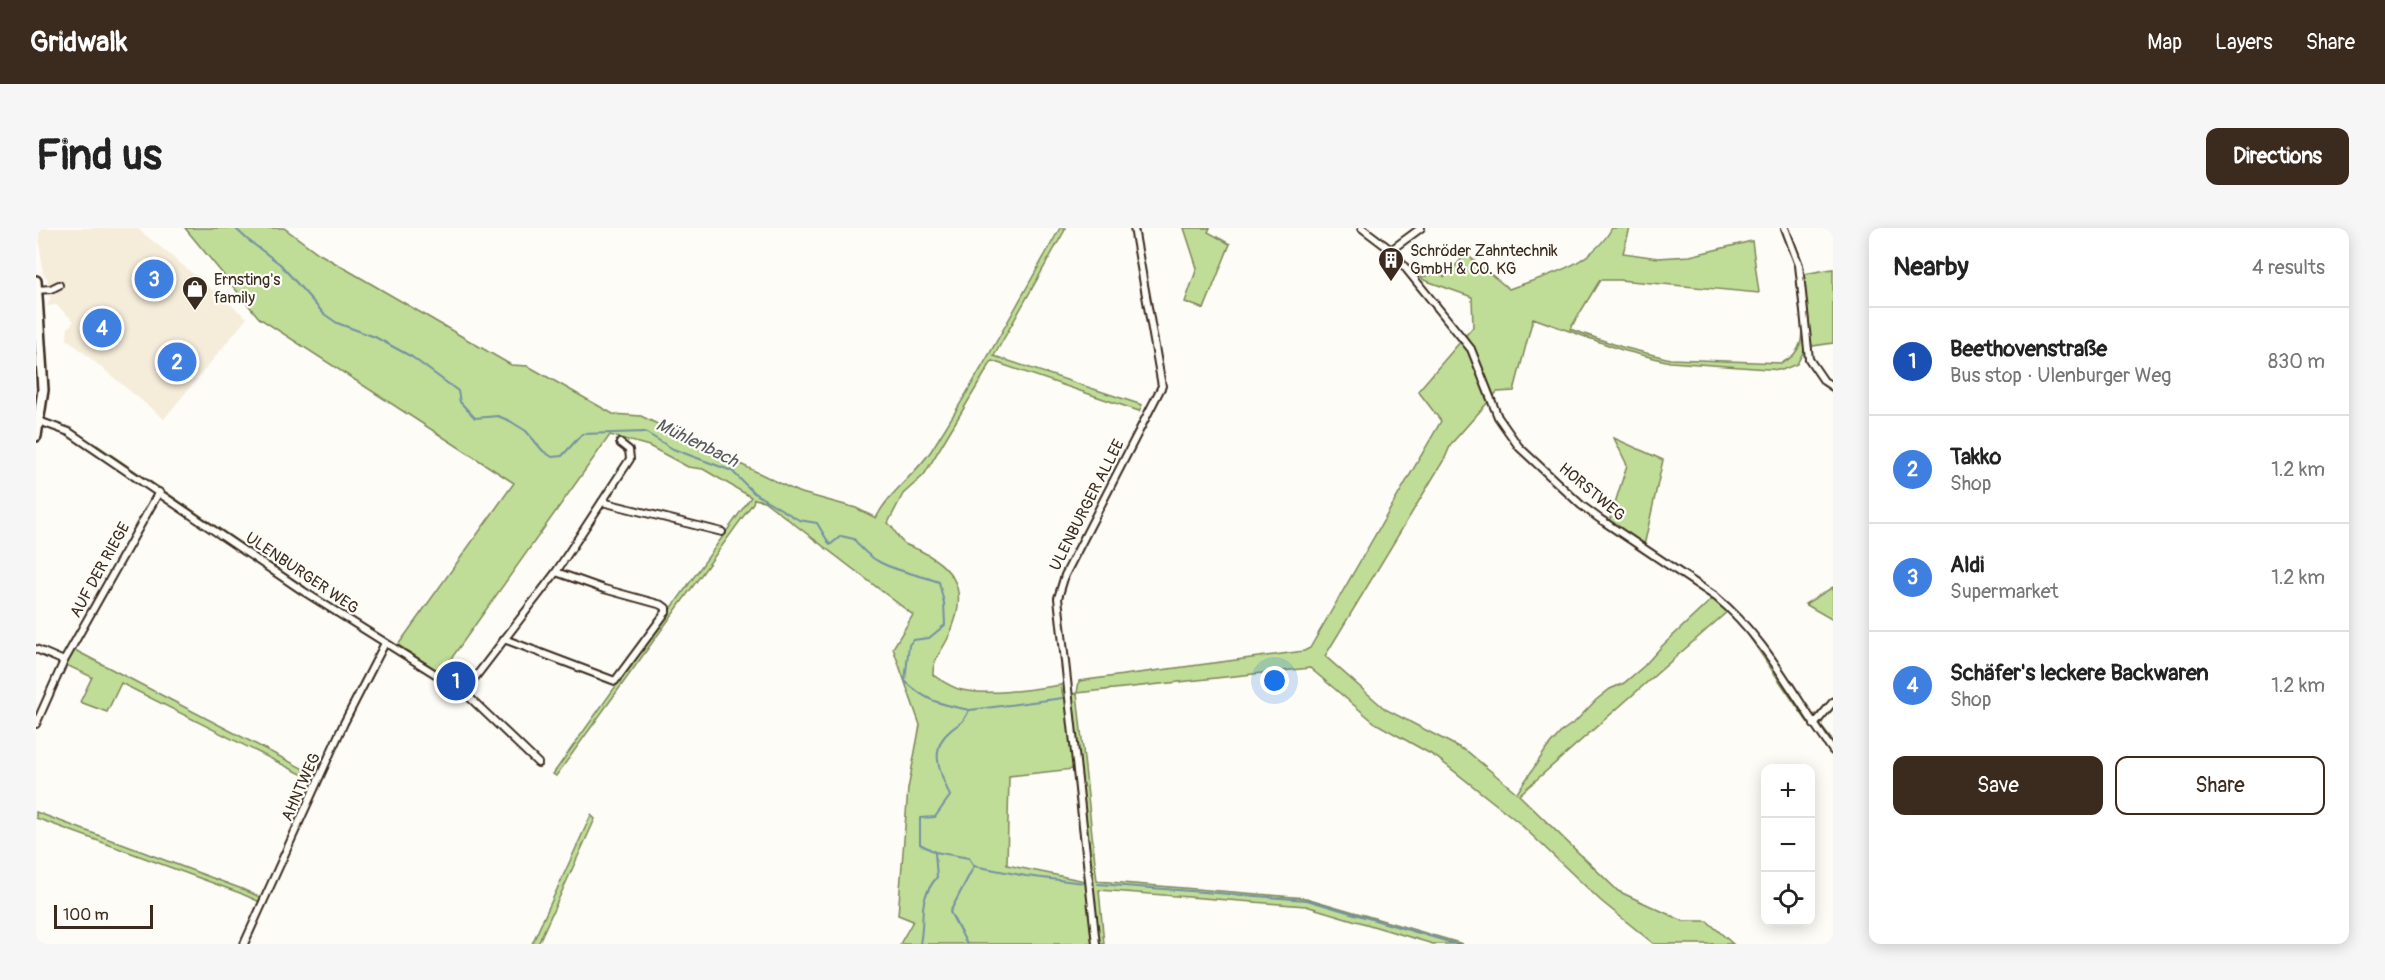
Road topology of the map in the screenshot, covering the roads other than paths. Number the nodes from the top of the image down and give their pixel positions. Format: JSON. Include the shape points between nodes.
{"nodes":[{"id":1,"x":1134,"y":228,"type":"edge"},
{"id":2,"x":1362,"y":228,"type":"edge"},
{"id":3,"x":1421,"y":228,"type":"edge"},
{"id":4,"x":1785,"y":228,"type":"edge"},
{"id":5,"x":1391,"y":250,"type":"junction"},
{"id":6,"x":36,"y":281,"type":"edge"},
{"id":7,"x":59,"y":285,"type":"dead end"},
{"id":8,"x":36,"y":290,"type":"edge"},
{"id":9,"x":1833,"y":387,"type":"edge"},
{"id":10,"x":39,"y":421,"type":"junction"},
{"id":11,"x":36,"y":436,"type":"edge"},
{"id":12,"x":620,"y":443,"type":"dead end"},
{"id":13,"x":159,"y":492,"type":"junction"},
{"id":14,"x":602,"y":502,"type":"junction"},
{"id":15,"x":723,"y":532,"type":"dead end"},
{"id":16,"x":555,"y":572,"type":"junction"},
{"id":17,"x":504,"y":639,"type":"junction"},
{"id":18,"x":385,"y":643,"type":"junction"},
{"id":19,"x":36,"y":649,"type":"edge"},
{"id":20,"x":64,"y":661,"type":"junction"},
{"id":21,"x":464,"y":692,"type":"junction"},
{"id":22,"x":1833,"y":702,"type":"edge"},
{"id":23,"x":36,"y":724,"type":"edge"},
{"id":24,"x":1814,"y":725,"type":"junction"},
{"id":25,"x":1833,"y":751,"type":"edge"},
{"id":26,"x":538,"y":763,"type":"dead end"},
{"id":27,"x":244,"y":944,"type":"edge"},
{"id":28,"x":1096,"y":944,"type":"edge"}],
"edges":[{"from":1,"to":28,"type":"street","name":"ULENBURGER ALLEE","via":[[1162,386],[1065,575],[1058,598]]},
{"from":2,"to":5,"type":"street","name":"HORSTWEG"},
{"from":3,"to":5,"type":"street"},
{"from":4,"to":9,"type":"street","via":[[1799,265],[1809,359]]},
{"from":5,"to":24,"type":"street","name":"HORSTWEG","via":[[1471,349],[1498,417],[1519,447],[1591,512],[1734,612],[1764,649]]},
{"from":6,"to":8,"type":"main road"},
{"from":7,"to":8,"type":"street"},
{"from":8,"to":10,"type":"main road","via":[[42,367]]},
{"from":10,"to":11,"type":"main road"},
{"from":10,"to":13,"type":"street","name":"ULENBURGER WEG","via":[[69,432]]},
{"from":12,"to":14,"type":"street","via":[[629,450],[630,459]]},
{"from":13,"to":18,"type":"street","name":"ULENBURGER WEG"},
{"from":13,"to":20,"type":"street","name":"AUF DER RIEGE"},
{"from":14,"to":15,"type":"street"},
{"from":14,"to":16,"type":"street"},
{"from":16,"to":17,"type":"street"},
{"from":16,"to":17,"type":"street","via":[[666,608],[666,612],[615,681]]},
{"from":17,"to":21,"type":"street"},
{"from":18,"to":21,"type":"street","name":"ULENBURGER WEG"},
{"from":18,"to":27,"type":"street","name":"AHNTWEG","via":[[344,723]]},
{"from":19,"to":20,"type":"street"},
{"from":20,"to":23,"type":"street","name":"AUF DER RIEGE"},
{"from":21,"to":26,"type":"street","name":"ULENBURGER WEG"},
{"from":22,"to":24,"type":"street"},
{"from":24,"to":25,"type":"street","name":"HORSTWEG"}]}
